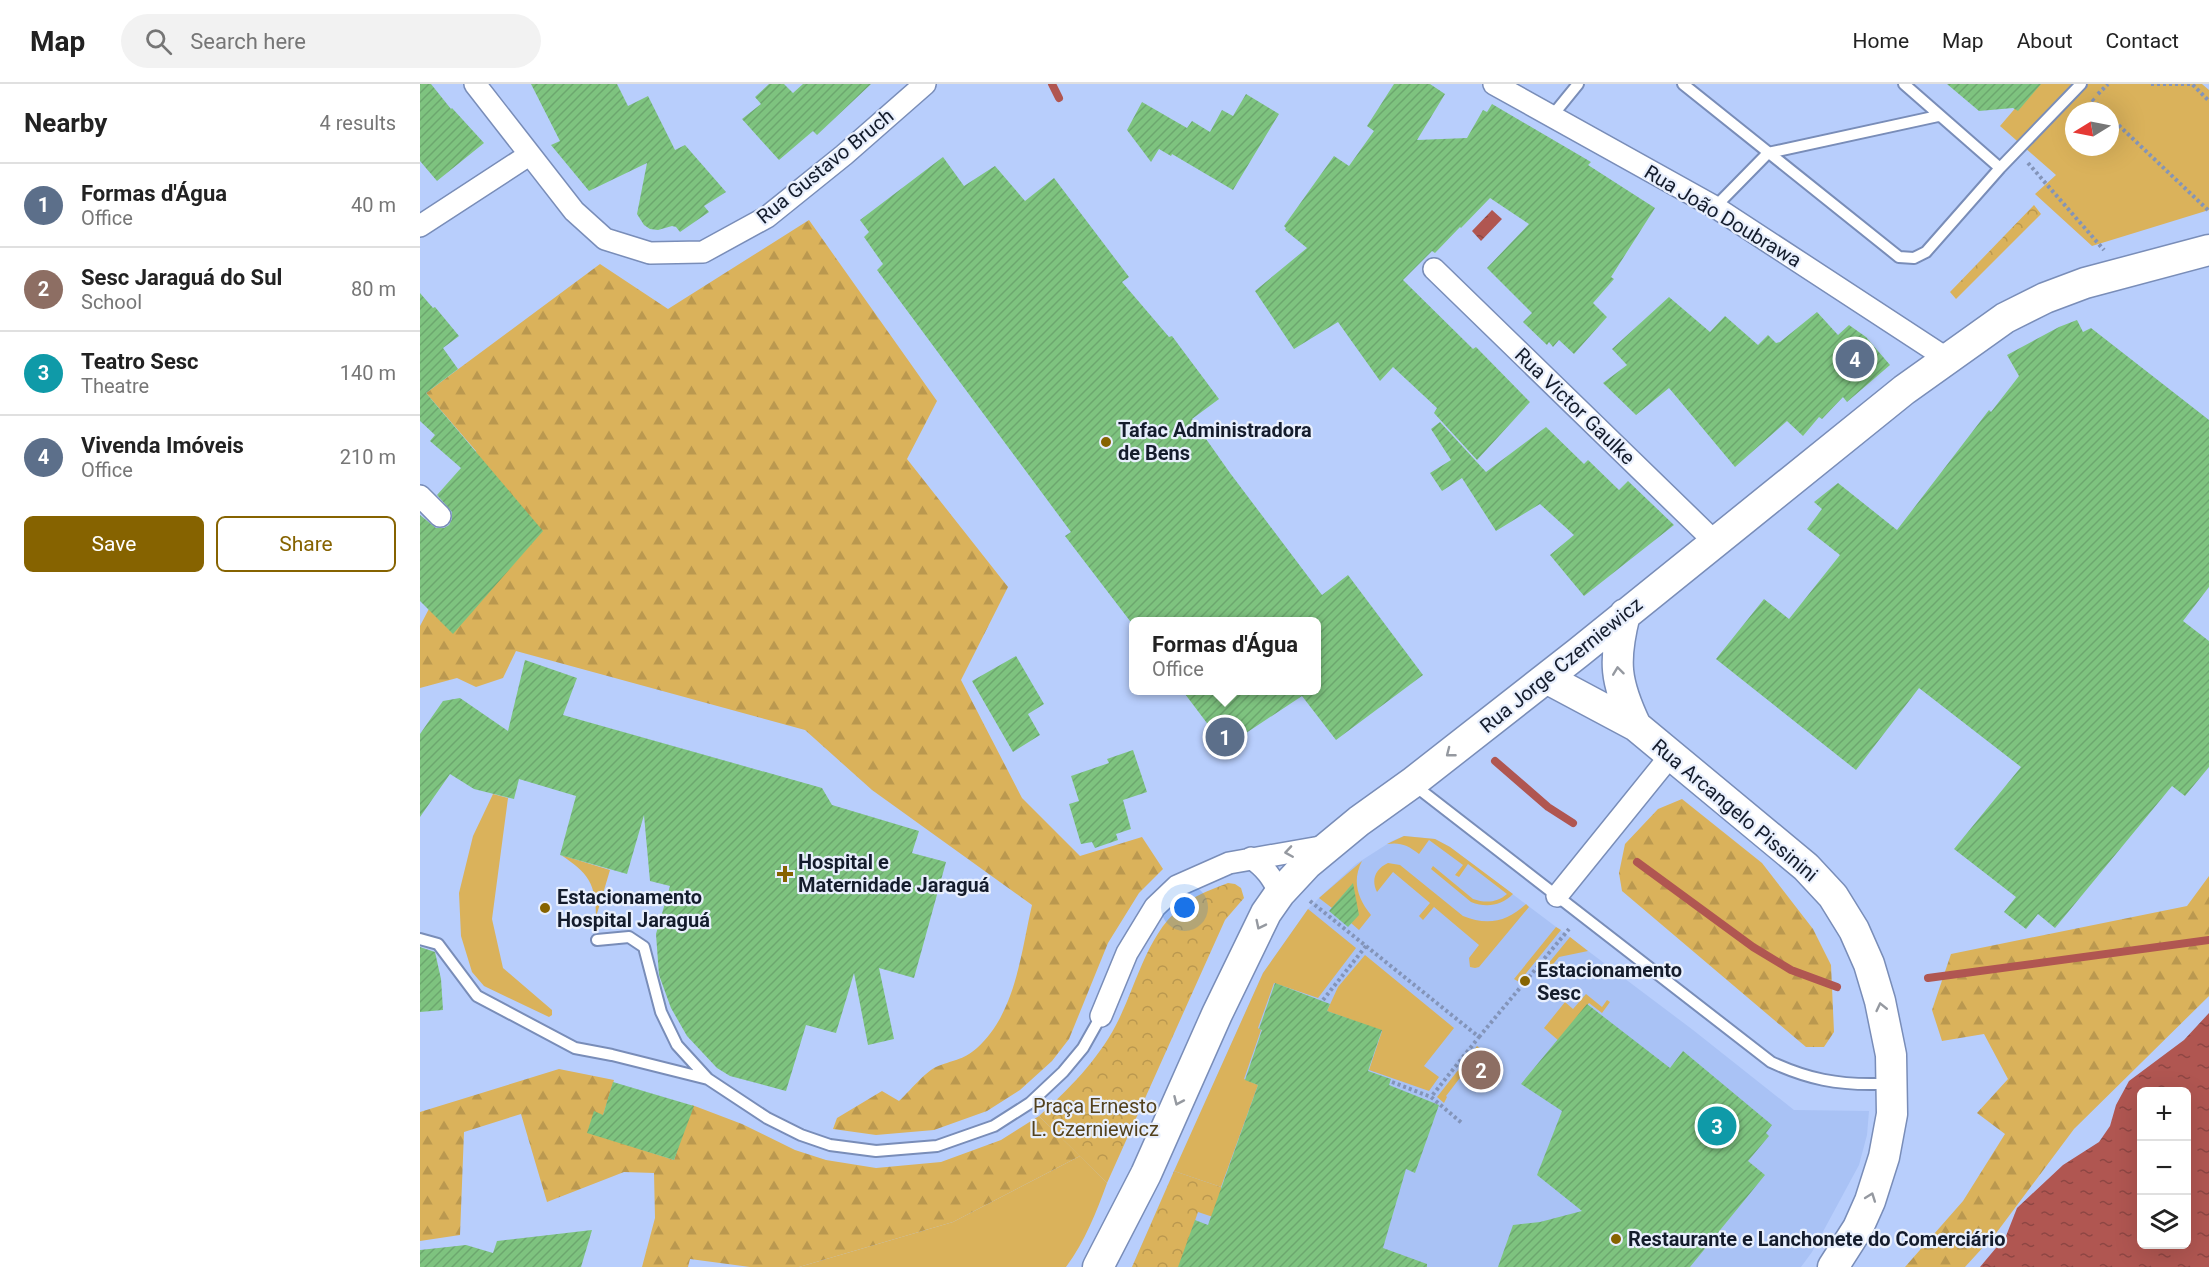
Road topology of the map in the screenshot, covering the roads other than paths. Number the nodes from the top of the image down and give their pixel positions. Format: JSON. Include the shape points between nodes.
{"nodes":[{"id":1,"x":475,"y":84,"type":"edge"},
{"id":2,"x":1494,"y":84,"type":"edge"},
{"id":3,"x":1578,"y":84,"type":"edge"},
{"id":4,"x":1683,"y":84,"type":"edge"},
{"id":5,"x":1904,"y":84,"type":"edge"},
{"id":6,"x":2081,"y":84,"type":"edge"},
{"id":7,"x":923,"y":85,"type":"edge"},
{"id":8,"x":1552,"y":116,"type":"junction"},
{"id":9,"x":1938,"y":116,"type":"junction"},
{"id":10,"x":1768,"y":153,"type":"junction"},
{"id":11,"x":530,"y":155,"type":"junction"},
{"id":12,"x":2000,"y":168,"type":"junction"},
{"id":13,"x":1715,"y":207,"type":"junction"},
{"id":14,"x":420,"y":226,"type":"edge"},
{"id":15,"x":2209,"y":250,"type":"edge"},
{"id":16,"x":1434,"y":268,"type":"dead end"},
{"id":17,"x":1946,"y":358,"type":"junction"},
{"id":18,"x":420,"y":496,"type":"edge"},
{"id":19,"x":440,"y":516,"type":"dead end"},
{"id":20,"x":1716,"y":543,"type":"junction"},
{"id":21,"x":1625,"y":614,"type":"junction"},
{"id":22,"x":1546,"y":678,"type":"junction"},
{"id":23,"x":1636,"y":726,"type":"junction"},
{"id":24,"x":1671,"y":755,"type":"junction"},
{"id":25,"x":1412,"y":783,"type":"junction"},
{"id":26,"x":1328,"y":846,"type":"junction"},
{"id":27,"x":1251,"y":858,"type":"junction"},
{"id":28,"x":1284,"y":888,"type":"junction"},
{"id":29,"x":1557,"y":896,"type":"junction"},
{"id":30,"x":420,"y":939,"type":"edge"},
{"id":31,"x":597,"y":940,"type":"dead end"},
{"id":32,"x":1101,"y":1016,"type":"joint"},
{"id":33,"x":708,"y":1079,"type":"junction"},
{"id":34,"x":1879,"y":1084,"type":"dead end"},
{"id":35,"x":1098,"y":1267,"type":"edge"},
{"id":36,"x":1833,"y":1267,"type":"edge"}],
"edges":[{"from":1,"to":11,"type":"street","name":"Rua Gustavo Bruch"},
{"from":2,"to":8,"type":"street","name":"Rua João Doubrawa"},
{"from":3,"to":8,"type":"lane"},
{"from":4,"to":10,"type":"lane"},
{"from":5,"to":9,"type":"lane"},
{"from":6,"to":12,"type":"lane"},
{"from":7,"to":11,"type":"street","name":"Rua Gustavo Bruch","via":[[767,217],[704,252],[651,253],[605,239],[574,211]]},
{"from":8,"to":13,"type":"street","name":"Rua João Doubrawa"},
{"from":9,"to":10,"type":"lane"},
{"from":9,"to":12,"type":"lane"},
{"from":10,"to":12,"type":"lane","via":[[1899,256],[1914,258],[1926,252]]},
{"from":10,"to":13,"type":"lane"},
{"from":11,"to":14,"type":"street"},
{"from":13,"to":17,"type":"street","name":"Rua João Doubrawa"},
{"from":15,"to":17,"type":"main road","name":"Rua Jorge Czerniewicz","via":[[2085,283],[2045,298],[2005,318]]},
{"from":16,"to":20,"type":"street","name":"Rua Victor Gaulke"},
{"from":17,"to":20,"type":"main road","name":"Rua Jorge Czerniewicz"},
{"from":18,"to":19,"type":"street"},
{"from":20,"to":21,"type":"main road","name":"Rua Jorge Czerniewicz"},
{"from":21,"to":22,"type":"main road","name":"Rua Jorge Czerniewicz"},
{"from":23,"to":21,"type":"main road","name":"Rua Arcangelo Pissinini","one_way":true,"via":[[1618,678],[1616,656]]},
{"from":22,"to":23,"type":"main road","name":"Rua Arcangelo Pissinini"},
{"from":22,"to":25,"type":"main road","name":"Rua Jorge Czerniewicz","one_way":true},
{"from":23,"to":24,"type":"main road","name":"Rua Arcangelo Pissinini"},
{"from":24,"to":29,"type":"street"},
{"from":36,"to":24,"type":"main road","name":"Rua Arcangelo Pissinini","one_way":true,"via":[[1870,1201],[1892,1114],[1891,1055],[1869,964],[1854,930],[1819,879]]},
{"from":25,"to":26,"type":"main road","name":"Rua Jorge Czerniewicz"},
{"from":25,"to":29,"type":"lane"},
{"from":26,"to":27,"type":"street","one_way":true},
{"from":26,"to":28,"type":"main road","name":"Rua Jorge Czerniewicz"},
{"from":27,"to":28,"type":"street"},
{"from":27,"to":32,"type":"street","via":[[1213,868],[1177,886],[1155,907],[1126,953]]},
{"from":28,"to":35,"type":"main road","name":"Rua Jorge Czerniewicz","one_way":true,"via":[[1266,913],[1146,1174]]},
{"from":29,"to":34,"type":"lane","via":[[1771,1062],[1826,1082]]},
{"from":30,"to":33,"type":"lane","via":[[438,944],[477,996],[575,1048]]},
{"from":31,"to":33,"type":"lane","via":[[629,937],[644,947],[661,1012],[677,1045]]},
{"from":32,"to":33,"type":"lane","via":[[1064,1072],[1030,1103],[994,1126],[938,1146],[876,1151],[801,1136]]}]}
